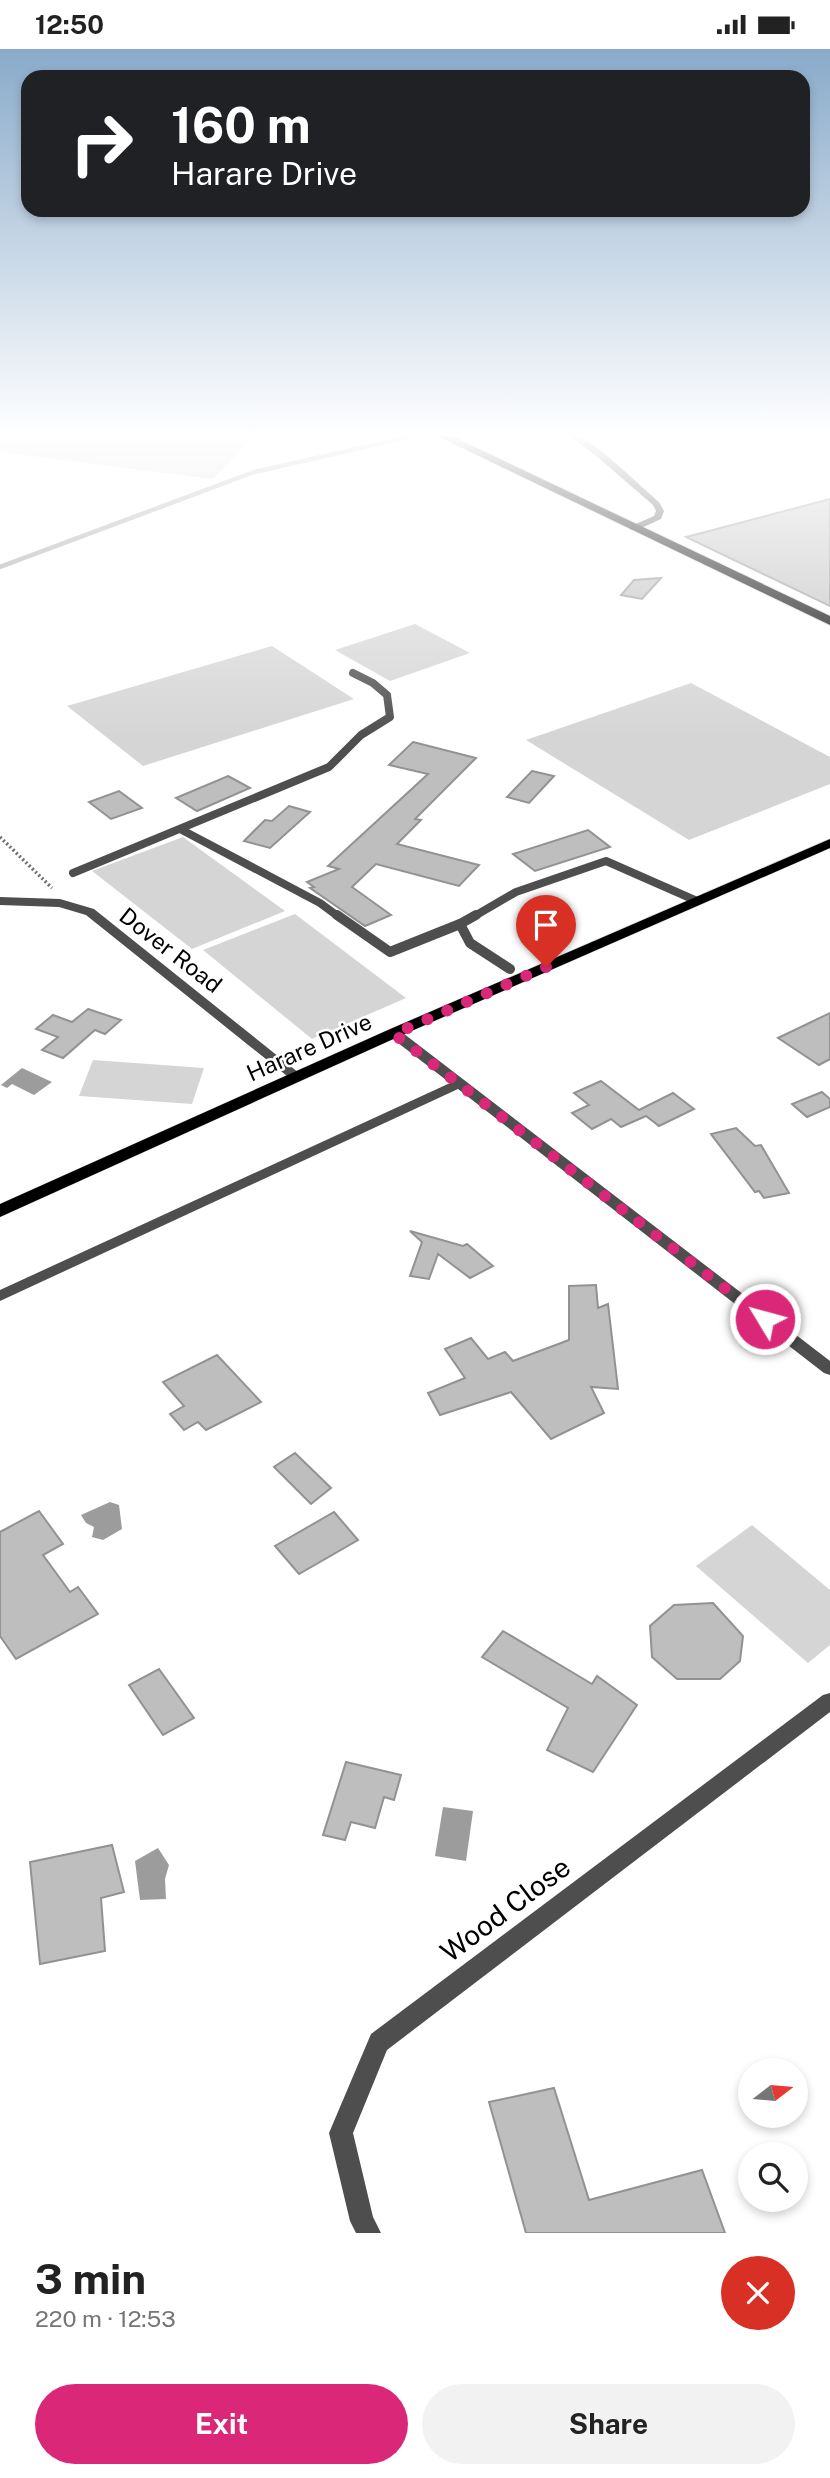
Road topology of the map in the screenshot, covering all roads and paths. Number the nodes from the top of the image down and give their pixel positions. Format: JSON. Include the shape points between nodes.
{"nodes":[{"id":1,"x":644,"y":533,"type":"edge"},
{"id":2,"x":830,"y":621,"type":"edge"},
{"id":3,"x":353,"y":673,"type":"dead end"},
{"id":4,"x":182,"y":830,"type":"junction"},
{"id":5,"x":0,"y":837,"type":"edge"},
{"id":6,"x":830,"y":843,"type":"edge"},
{"id":7,"x":73,"y":873,"type":"dead end"},
{"id":8,"x":0,"y":901,"type":"edge"},
{"id":9,"x":697,"y":901,"type":"junction"},
{"id":10,"x":69,"y":906,"type":"junction"},
{"id":11,"x":460,"y":923,"type":"junction"},
{"id":12,"x":510,"y":969,"type":"dead end"},
{"id":13,"x":394,"y":1034,"type":"junction"},
{"id":14,"x":297,"y":1077,"type":"junction"},
{"id":15,"x":459,"y":1084,"type":"junction"},
{"id":16,"x":0,"y":1211,"type":"edge"},
{"id":17,"x":0,"y":1296,"type":"edge"},
{"id":18,"x":830,"y":1369,"type":"edge"},
{"id":19,"x":830,"y":1701,"type":"edge"},
{"id":20,"x":369,"y":2233,"type":"edge"}],
"edges":[{"from":1,"to":2,"type":"highway"},
{"from":3,"to":4,"type":"lane","via":[[387,695],[390,716],[361,735],[329,767]]},
{"from":4,"to":7,"type":"lane"},
{"from":4,"to":11,"type":"lane","via":[[320,903],[390,952]]},
{"from":5,"to":10,"type":"path"},
{"from":6,"to":9,"type":"main road","name":"Harare Drive"},
{"from":8,"to":10,"type":"street","name":"Dover Road"},
{"from":9,"to":11,"type":"lane","via":[[606,862],[516,892]]},
{"from":9,"to":13,"type":"main road","name":"Harare Drive"},
{"from":10,"to":14,"type":"street","name":"Dover Road","via":[[90,912]]},
{"from":11,"to":12,"type":"lane","via":[[470,943]]},
{"from":13,"to":14,"type":"main road","name":"Harare Drive"},
{"from":13,"to":15,"type":"street"},
{"from":14,"to":16,"type":"main road","name":"Harare Drive"},
{"from":15,"to":17,"type":"street"},
{"from":15,"to":18,"type":"street"},
{"from":19,"to":20,"type":"street","name":"Wood Close","via":[[379,2042],[341,2133],[362,2221]]}]}
